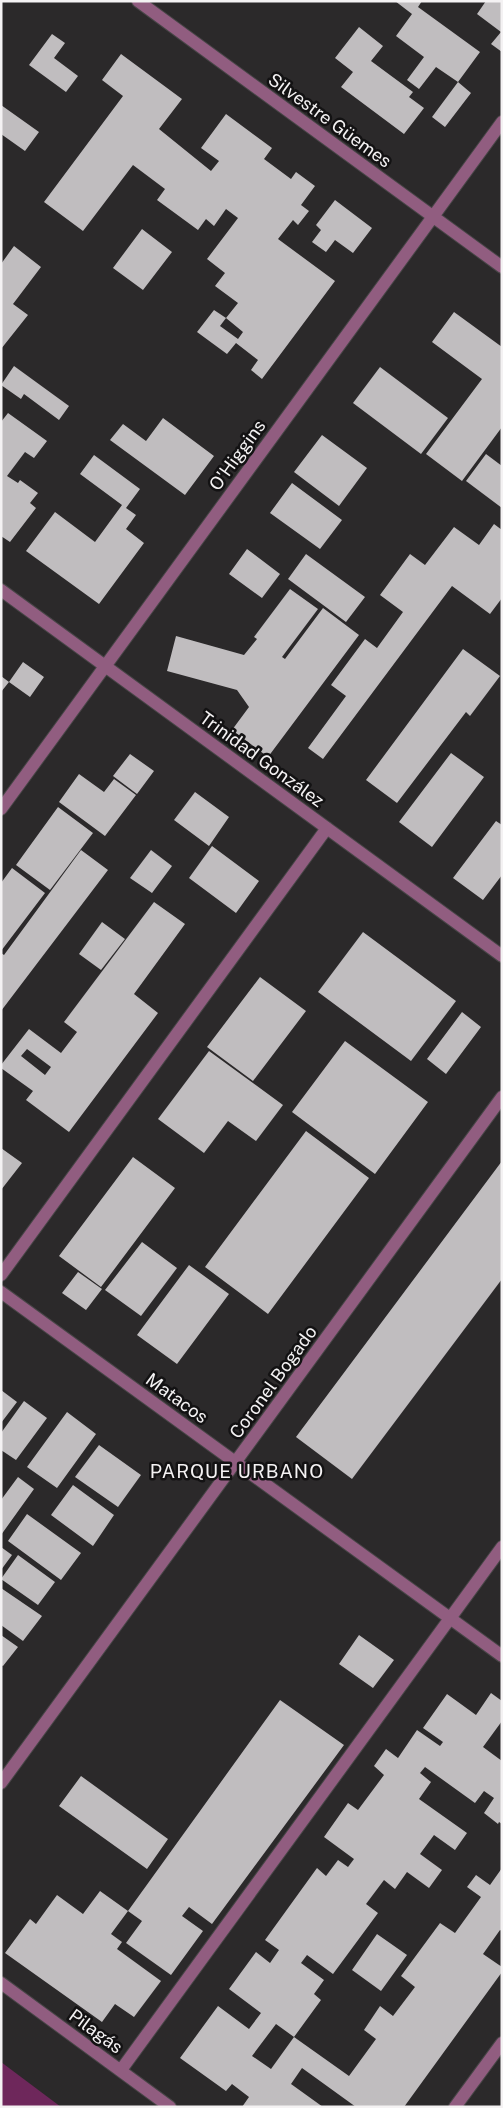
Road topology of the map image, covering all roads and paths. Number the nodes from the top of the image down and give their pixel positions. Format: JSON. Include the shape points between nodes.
{"nodes":[{"id":1,"x":138,"y":1,"type":"edge"},
{"id":2,"x":502,"y":122,"type":"edge"},
{"id":3,"x":433,"y":216,"type":"junction"},
{"id":4,"x":502,"y":267,"type":"edge"},
{"id":5,"x":1,"y":590,"type":"edge"},
{"id":6,"x":105,"y":666,"type":"junction"},
{"id":7,"x":1,"y":809,"type":"edge"},
{"id":8,"x":327,"y":828,"type":"junction"},
{"id":9,"x":502,"y":956,"type":"edge"},
{"id":10,"x":502,"y":1098,"type":"edge"},
{"id":11,"x":1,"y":1275,"type":"edge"},
{"id":12,"x":1,"y":1292,"type":"edge"},
{"id":13,"x":236,"y":1462,"type":"junction"},
{"id":14,"x":502,"y":1547,"type":"edge"},
{"id":15,"x":450,"y":1617,"type":"junction"},
{"id":16,"x":502,"y":1656,"type":"edge"},
{"id":17,"x":1,"y":1784,"type":"edge"},
{"id":18,"x":1,"y":1983,"type":"edge"},
{"id":19,"x":502,"y":2043,"type":"edge"},
{"id":20,"x":120,"y":2070,"type":"junction"},
{"id":21,"x":170,"y":2107,"type":"edge"},
{"id":22,"x":455,"y":2107,"type":"edge"}],
"edges":[{"from":1,"to":3,"type":"street","name":"Silvestre Güemes"},
{"from":2,"to":3,"type":"street","name":"O'Higgins"},
{"from":3,"to":4,"type":"street","name":"Silvestre Güemes"},
{"from":3,"to":6,"type":"street","name":"O'Higgins"},
{"from":5,"to":6,"type":"street","name":"Trinidad González"},
{"from":6,"to":7,"type":"street","name":"O'Higgins"},
{"from":6,"to":8,"type":"street","name":"Trinidad González"},
{"from":8,"to":9,"type":"street","name":"Trinidad González"},
{"from":8,"to":11,"type":"street"},
{"from":10,"to":13,"type":"street","name":"Coronel Bogado"},
{"from":12,"to":13,"type":"street","name":"Matacos"},
{"from":13,"to":15,"type":"street","name":"Matacos"},
{"from":13,"to":17,"type":"street","name":"Coronel Bogado"},
{"from":14,"to":15,"type":"street"},
{"from":15,"to":16,"type":"street","name":"Matacos"},
{"from":15,"to":20,"type":"street"},
{"from":18,"to":20,"type":"street","name":"Pilagás"},
{"from":19,"to":22,"type":"street"},
{"from":20,"to":21,"type":"street","name":"Pilagás"}]}
